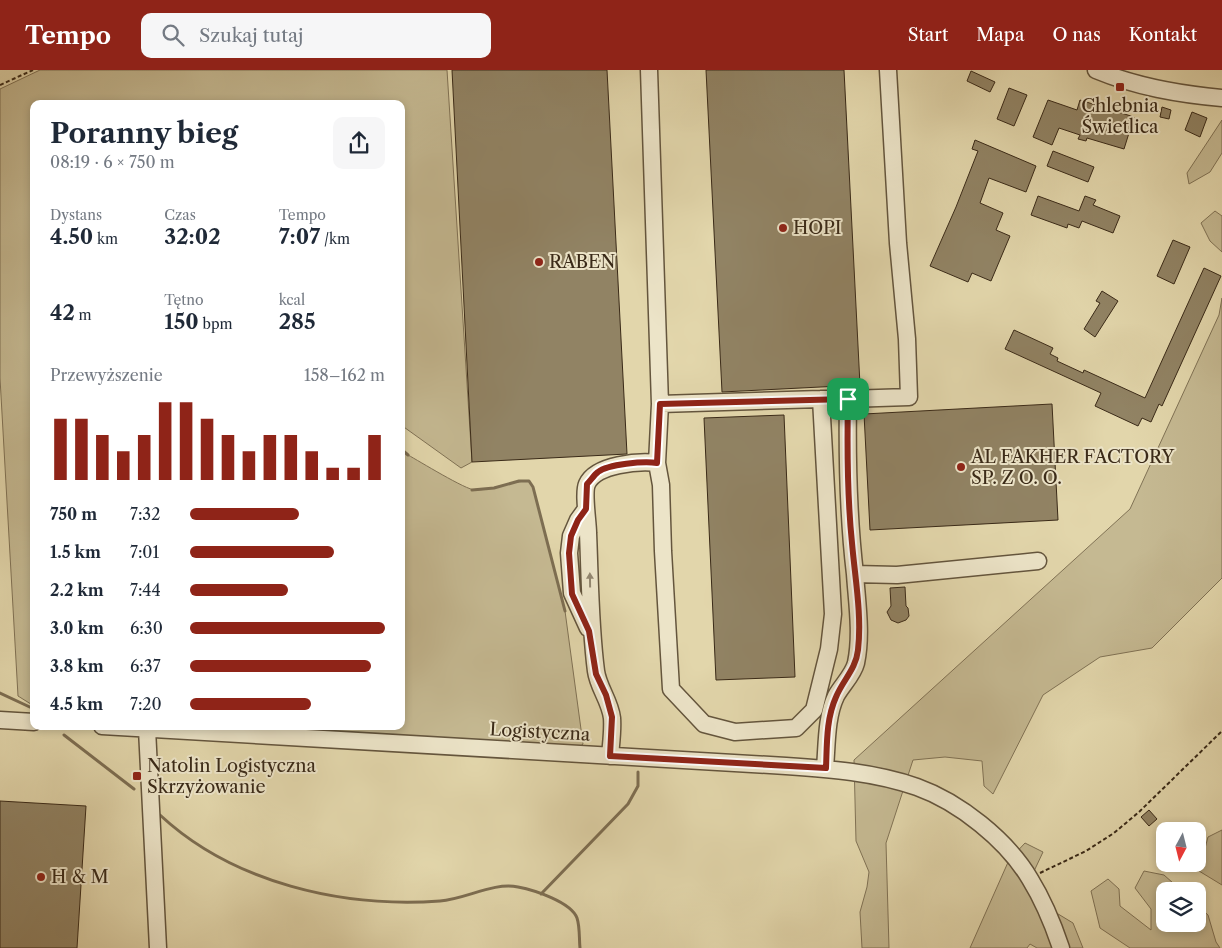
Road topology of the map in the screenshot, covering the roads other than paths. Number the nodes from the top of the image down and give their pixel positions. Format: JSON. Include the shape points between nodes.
{"nodes":[{"id":1,"x":649,"y":70,"type":"edge"},
{"id":2,"x":888,"y":70,"type":"edge"},
{"id":3,"x":1096,"y":70,"type":"edge"},
{"id":4,"x":1222,"y":98,"type":"edge"},
{"id":5,"x":820,"y":399,"type":"junction"},
{"id":6,"x":848,"y":399,"type":"junction"},
{"id":7,"x":660,"y":404,"type":"junction"},
{"id":8,"x":657,"y":463,"type":"junction"},
{"id":9,"x":1038,"y":561,"type":"dead end"},
{"id":10,"x":855,"y":574,"type":"junction"},
{"id":11,"x":0,"y":720,"type":"edge"},
{"id":12,"x":30,"y":722,"type":"edge"},
{"id":13,"x":147,"y":730,"type":"edge"},
{"id":14,"x":164,"y":730,"type":"edge"},
{"id":15,"x":610,"y":756,"type":"junction"},
{"id":16,"x":826,"y":768,"type":"junction"},
{"id":17,"x":158,"y":948,"type":"edge"},
{"id":18,"x":1061,"y":948,"type":"edge"}],
"edges":[{"from":1,"to":7,"type":"street"},
{"from":2,"to":6,"type":"street","via":[[909,397]]},
{"from":3,"to":4,"type":"street","via":[[1145,87]]},
{"from":5,"to":6,"type":"street"},
{"from":5,"to":7,"type":"street"},
{"from":5,"to":8,"type":"street","via":[[833,614],[829,649],[814,710],[796,728],[735,732],[704,724],[671,689],[661,485]]},
{"from":6,"to":10,"type":"street","via":[[848,496]]},
{"from":7,"to":8,"type":"street"},
{"from":8,"to":15,"type":"street","via":[[624,464],[600,470],[587,484],[586,509],[571,536],[572,594],[589,631],[596,674],[612,717]]},
{"from":9,"to":10,"type":"street","via":[[897,575]]},
{"from":10,"to":16,"type":"street","via":[[858,650],[855,666],[836,696],[830,714]]},
{"from":11,"to":12,"type":"street"},
{"from":13,"to":17,"type":"street"},
{"from":14,"to":15,"type":"street","name":"Logistyczna"},
{"from":15,"to":16,"type":"street","name":"Logistyczna"},
{"from":16,"to":18,"type":"street","name":"Logistyczna","via":[[880,776],[917,787],[968,814],[1014,857],[1030,878]]}]}
